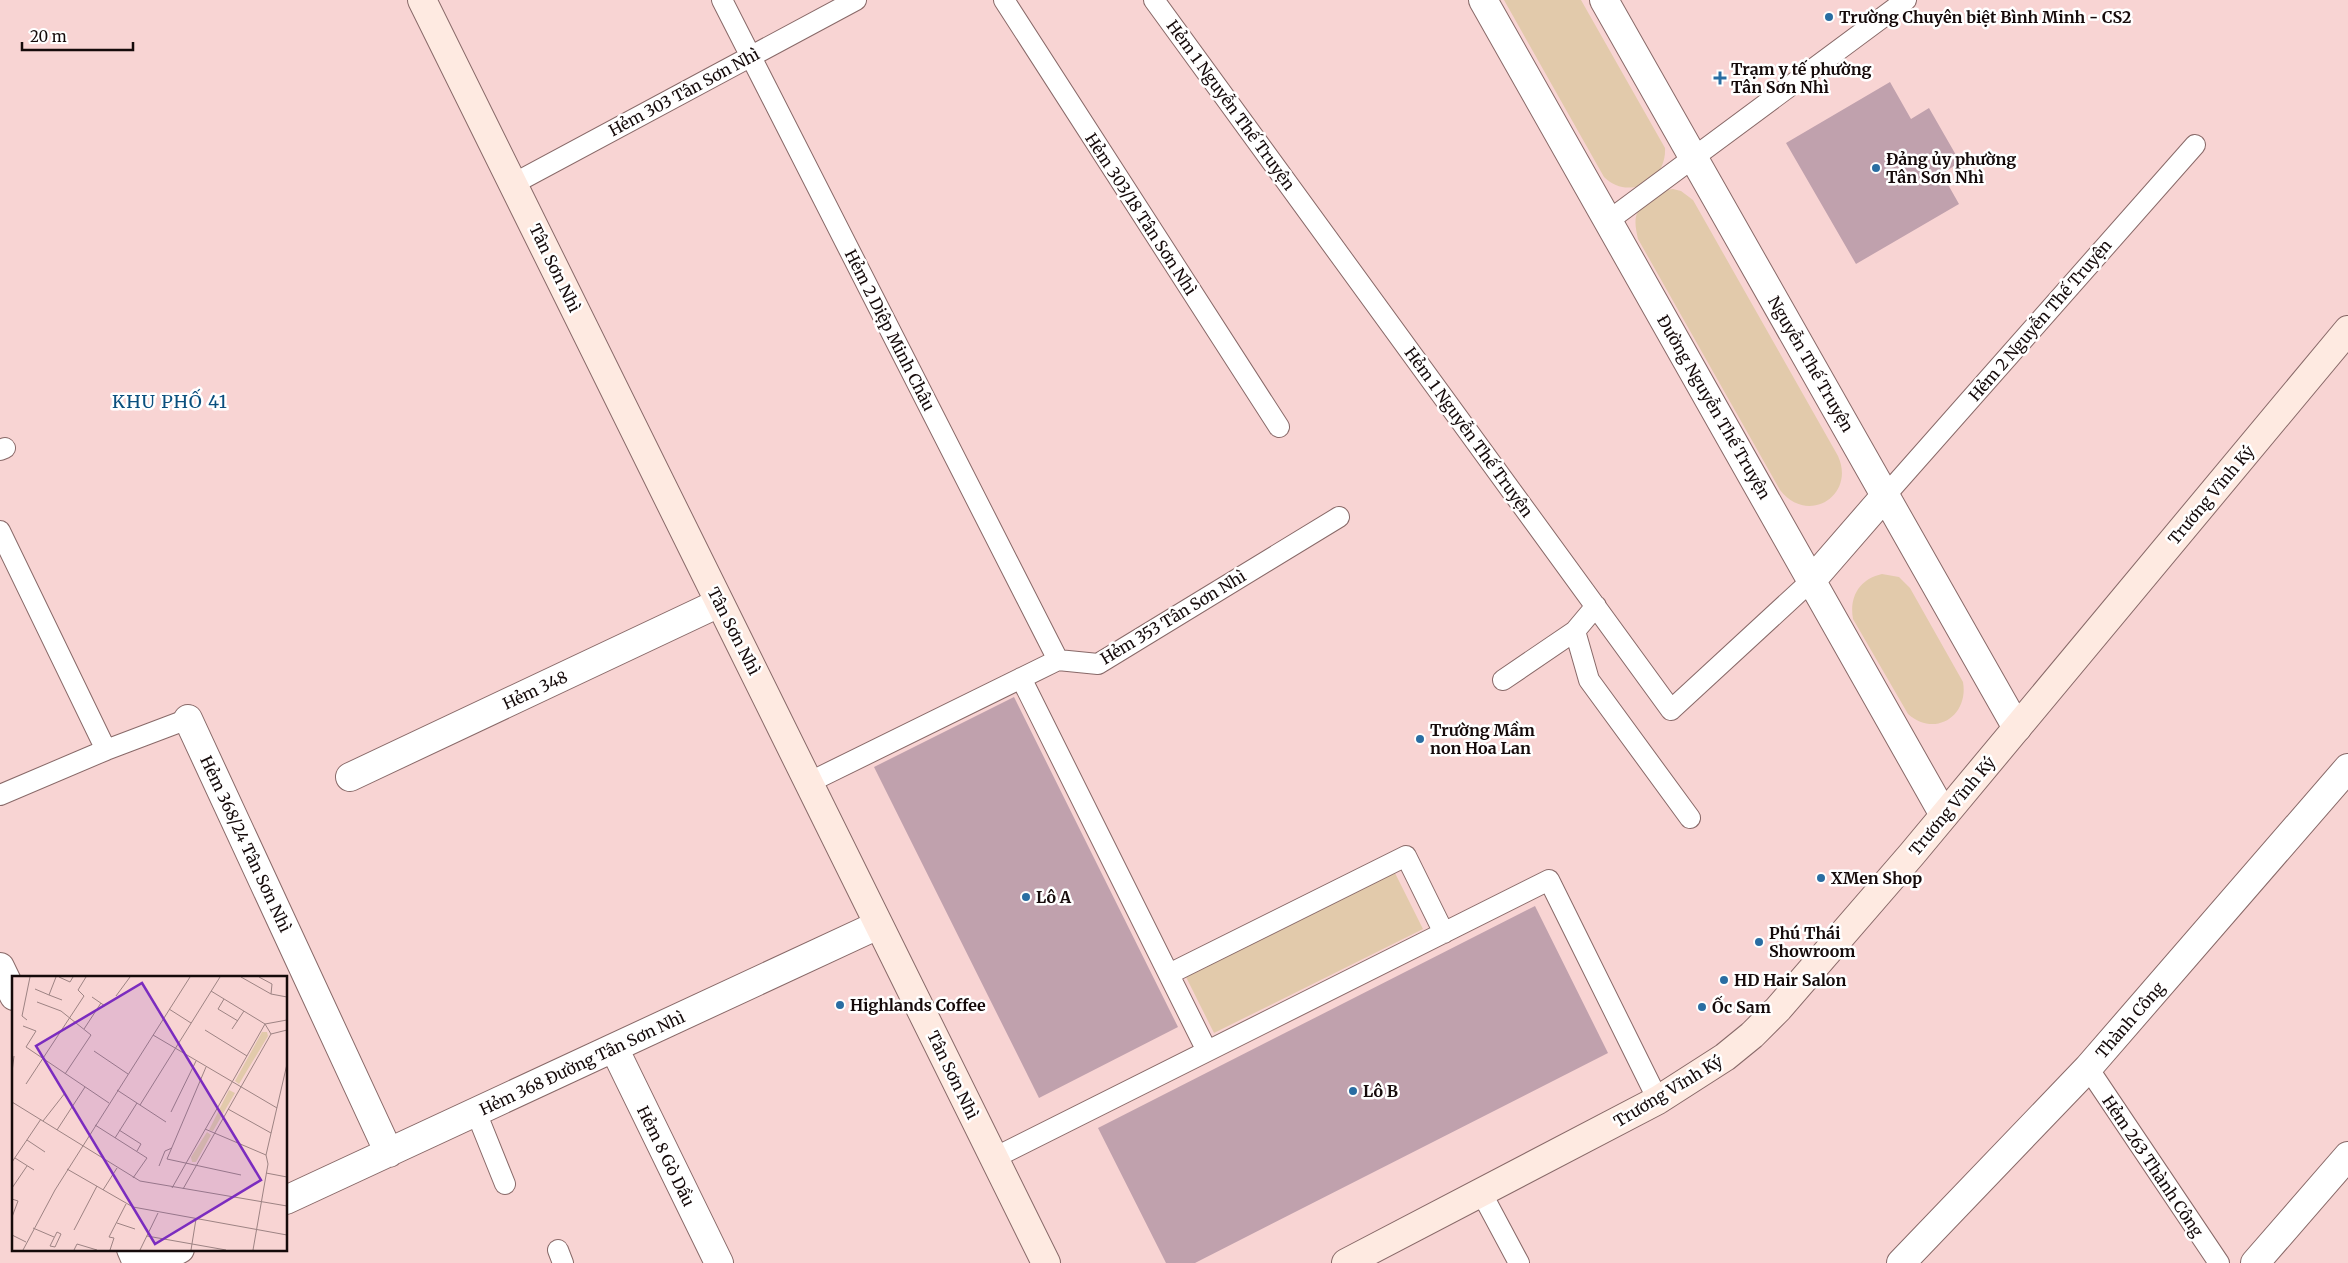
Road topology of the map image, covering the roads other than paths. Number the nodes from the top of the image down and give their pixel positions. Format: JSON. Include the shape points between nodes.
{"nodes":[{"id":1,"x":422,"y":0,"type":"edge"},
{"id":2,"x":722,"y":0,"type":"edge"},
{"id":3,"x":856,"y":0,"type":"edge"},
{"id":4,"x":1004,"y":0,"type":"edge"},
{"id":5,"x":1154,"y":0,"type":"edge"},
{"id":6,"x":1483,"y":0,"type":"edge"},
{"id":7,"x":1604,"y":0,"type":"edge"},
{"id":8,"x":1906,"y":0,"type":"edge"},
{"id":9,"x":751,"y":56,"type":"junction"},
{"id":10,"x":2195,"y":145,"type":"dead end"},
{"id":11,"x":1693,"y":157,"type":"junction"},
{"id":12,"x":513,"y":184,"type":"junction"},
{"id":13,"x":1608,"y":221,"type":"junction"},
{"id":14,"x":2348,"y":330,"type":"edge"},
{"id":15,"x":1278,"y":427,"type":"dead end"},
{"id":16,"x":1885,"y":496,"type":"junction"},
{"id":17,"x":1339,"y":517,"type":"dead end"},
{"id":18,"x":0,"y":531,"type":"edge"},
{"id":19,"x":1812,"y":580,"type":"junction"},
{"id":20,"x":719,"y":602,"type":"junction"},
{"id":21,"x":1596,"y":606,"type":"junction"},
{"id":22,"x":1575,"y":631,"type":"junction"},
{"id":23,"x":1058,"y":660,"type":"junction"},
{"id":24,"x":1021,"y":678,"type":"junction"},
{"id":25,"x":1503,"y":680,"type":"dead end"},
{"id":26,"x":188,"y":719,"type":"joint"},
{"id":27,"x":2017,"y":728,"type":"junction"},
{"id":28,"x":106,"y":750,"type":"junction"},
{"id":29,"x":2348,"y":769,"type":"edge"},
{"id":30,"x":350,"y":777,"type":"dead end"},
{"id":31,"x":810,"y":782,"type":"junction"},
{"id":32,"x":0,"y":795,"type":"edge"},
{"id":33,"x":1944,"y":815,"type":"junction"},
{"id":34,"x":1690,"y":818,"type":"dead end"},
{"id":35,"x":878,"y":925,"type":"junction"},
{"id":36,"x":1444,"y":933,"type":"junction"},
{"id":37,"x":0,"y":967,"type":"edge"},
{"id":38,"x":1169,"y":974,"type":"junction"},
{"id":39,"x":12,"y":992,"type":"edge"},
{"id":40,"x":614,"y":1048,"type":"junction"},
{"id":41,"x":1207,"y":1051,"type":"junction"},
{"id":42,"x":2088,"y":1068,"type":"junction"},
{"id":43,"x":1658,"y":1100,"type":"junction"},
{"id":44,"x":476,"y":1112,"type":"junction"},
{"id":45,"x":389,"y":1153,"type":"junction"},
{"id":46,"x":2348,"y":1156,"type":"edge"},
{"id":47,"x":994,"y":1158,"type":"junction"},
{"id":48,"x":505,"y":1184,"type":"dead end"},
{"id":49,"x":1481,"y":1192,"type":"junction"},
{"id":50,"x":288,"y":1199,"type":"edge"},
{"id":51,"x":131,"y":1250,"type":"edge"},
{"id":52,"x":178,"y":1250,"type":"edge"},
{"id":53,"x":137,"y":1263,"type":"edge"},
{"id":54,"x":151,"y":1263,"type":"edge"},
{"id":55,"x":719,"y":1263,"type":"edge"},
{"id":56,"x":1046,"y":1263,"type":"edge"},
{"id":57,"x":1346,"y":1263,"type":"edge"},
{"id":58,"x":1518,"y":1263,"type":"edge"},
{"id":59,"x":1901,"y":1263,"type":"edge"},
{"id":60,"x":2219,"y":1263,"type":"edge"},
{"id":61,"x":2255,"y":1263,"type":"edge"}],
"edges":[{"from":1,"to":12,"type":"street","name":"Tân Sơn Nhì"},
{"from":2,"to":9,"type":"lane","name":"Hẻm 2 Diệp Minh Châu"},
{"from":3,"to":9,"type":"lane","name":"Hẻm 303 Tân Sơn Nhì"},
{"from":4,"to":15,"type":"lane","name":"Hẻm 303/18 Tân Sơn Nhì"},
{"from":5,"to":21,"type":"lane","name":"Hẻm 1 Nguyễn Thế Truyện"},
{"from":6,"to":13,"type":"street","name":"Đường Nguyễn Thế Truyện"},
{"from":7,"to":11,"type":"street","name":"Nguyễn Thế Truyện"},
{"from":8,"to":11,"type":"lane"},
{"from":9,"to":12,"type":"lane","name":"Hẻm 303 Tân Sơn Nhì"},
{"from":9,"to":23,"type":"lane","name":"Hẻm 2 Diệp Minh Châu"},
{"from":10,"to":16,"type":"lane","name":"Hẻm 2 Nguyễn Thế Truyện"},
{"from":11,"to":13,"type":"lane"},
{"from":11,"to":16,"type":"street","name":"Nguyễn Thế Truyện"},
{"from":12,"to":20,"type":"street","name":"Tân Sơn Nhì"},
{"from":13,"to":19,"type":"street","name":"Đường Nguyễn Thế Truyện"},
{"from":14,"to":27,"type":"street","name":"Trương Vĩnh Ký"},
{"from":16,"to":19,"type":"street"},
{"from":16,"to":27,"type":"street","name":"Nguyễn Thế Truyện"},
{"from":17,"to":23,"type":"lane","name":"Hẻm 353 Tân Sơn Nhì","via":[[1098,664]]},
{"from":18,"to":28,"type":"lane"},
{"from":19,"to":21,"type":"lane","name":"Hẻm 1 Nguyễn Thế Truyện","via":[[1671,710]]},
{"from":19,"to":33,"type":"street","name":"Đường Nguyễn Thế Truyện"},
{"from":20,"to":30,"type":"street","name":"Hẻm 348"},
{"from":20,"to":31,"type":"street","name":"Tân Sơn Nhì"},
{"from":21,"to":22,"type":"lane"},
{"from":22,"to":25,"type":"lane"},
{"from":22,"to":34,"type":"lane","via":[[1588,680]]},
{"from":23,"to":24,"type":"lane"},
{"from":24,"to":31,"type":"lane"},
{"from":24,"to":38,"type":"lane"},
{"from":26,"to":28,"type":"lane","name":"Hẻm 368/24 Tân Sơn Nhì"},
{"from":26,"to":45,"type":"street","name":"Hẻm 368/24 Tân Sơn Nhì"},
{"from":27,"to":33,"type":"street","name":"Trương Vĩnh Ký"},
{"from":28,"to":32,"type":"lane","name":"Hẻm 368/24 Tân Sơn Nhì"},
{"from":29,"to":42,"type":"street","name":"Thành Công"},
{"from":31,"to":35,"type":"street","name":"Tân Sơn Nhì"},
{"from":33,"to":43,"type":"street","name":"Trương Vĩnh Ký","via":[[1778,1009],[1724,1058]]},
{"from":35,"to":40,"type":"street","name":"Hẻm 368 Đường Tân Sơn Nhì"},
{"from":35,"to":47,"type":"street","name":"Tân Sơn Nhì"},
{"from":36,"to":38,"type":"lane","via":[[1406,856]]},
{"from":36,"to":41,"type":"lane"},
{"from":36,"to":43,"type":"lane","via":[[1549,880]]},
{"from":37,"to":39,"type":"street"},
{"from":38,"to":41,"type":"lane"},
{"from":40,"to":44,"type":"street","name":"Hẻm 368 Đường Tân Sơn Nhì"},
{"from":40,"to":55,"type":"street","name":"Hẻm 8 Gò Dầu"},
{"from":41,"to":47,"type":"lane"},
{"from":42,"to":59,"type":"street","name":"Thành Công"},
{"from":42,"to":60,"type":"lane","name":"Hẻm 263 Thành Công"},
{"from":43,"to":49,"type":"street","name":"Trương Vĩnh Ký"},
{"from":44,"to":45,"type":"street","name":"Hẻm 368 Đường Tân Sơn Nhì"},
{"from":44,"to":48,"type":"lane"},
{"from":45,"to":50,"type":"street","name":"Hẻm 368 Đường Tân Sơn Nhì"},
{"from":46,"to":61,"type":"street"},
{"from":47,"to":56,"type":"street","name":"Tân Sơn Nhì"},
{"from":49,"to":57,"type":"street","name":"Trương Vĩnh Ký"},
{"from":49,"to":58,"type":"lane"},
{"from":51,"to":53,"type":"street"},
{"from":52,"to":54,"type":"street"}]}
